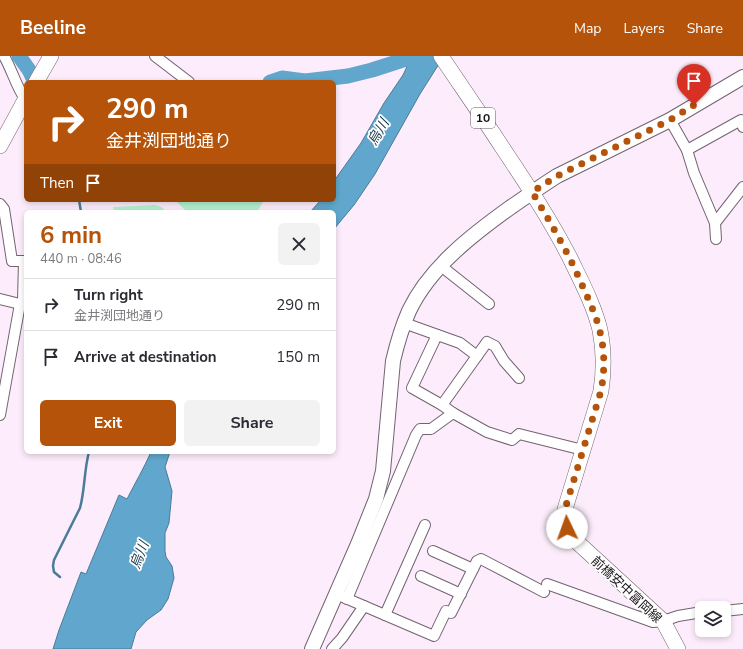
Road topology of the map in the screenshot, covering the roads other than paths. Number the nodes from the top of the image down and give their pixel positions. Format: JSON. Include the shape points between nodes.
{"nodes":[{"id":1,"x":4,"y":56,"type":"edge"},
{"id":2,"x":51,"y":56,"type":"edge"},
{"id":3,"x":154,"y":56,"type":"edge"},
{"id":4,"x":441,"y":56,"type":"edge"},
{"id":5,"x":743,"y":77,"type":"edge"},
{"id":6,"x":41,"y":78,"type":"edge"},
{"id":7,"x":186,"y":80,"type":"edge"},
{"id":8,"x":24,"y":96,"type":"edge"},
{"id":9,"x":24,"y":103,"type":"edge"},
{"id":10,"x":670,"y":120,"type":"junction"},
{"id":11,"x":743,"y":128,"type":"edge"},
{"id":12,"x":0,"y":146,"type":"edge"},
{"id":13,"x":687,"y":150,"type":"junction"},
{"id":14,"x":528,"y":186,"type":"junction"},
{"id":15,"x":743,"y":187,"type":"edge"},
{"id":16,"x":0,"y":204,"type":"edge"},
{"id":17,"x":715,"y":223,"type":"junction"},
{"id":18,"x":716,"y":239,"type":"dead end"},
{"id":19,"x":441,"y":266,"type":"junction"},
{"id":20,"x":0,"y":299,"type":"edge"},
{"id":21,"x":20,"y":304,"type":"junction"},
{"id":22,"x":489,"y":304,"type":"dead end"},
{"id":23,"x":404,"y":323,"type":"junction"},
{"id":24,"x":437,"y":335,"type":"junction"},
{"id":25,"x":477,"y":356,"type":"junction"},
{"id":26,"x":519,"y":378,"type":"dead end"},
{"id":27,"x":442,"y":405,"type":"junction"},
{"id":28,"x":453,"y":413,"type":"junction"},
{"id":29,"x":0,"y":416,"type":"edge"},
{"id":30,"x":583,"y":450,"type":"junction"},
{"id":31,"x":424,"y":525,"type":"dead end"},
{"id":32,"x":433,"y":552,"type":"dead end"},
{"id":33,"x":473,"y":569,"type":"junction"},
{"id":34,"x":421,"y":576,"type":"dead end"},
{"id":35,"x":461,"y":594,"type":"junction"},
{"id":36,"x":341,"y":596,"type":"junction"},
{"id":37,"x":364,"y":606,"type":"junction"},
{"id":38,"x":743,"y":610,"type":"edge"},
{"id":39,"x":731,"y":611,"type":"edge"},
{"id":40,"x":695,"y":613,"type":"edge"},
{"id":41,"x":385,"y":615,"type":"junction"},
{"id":42,"x":663,"y":621,"type":"junction"},
{"id":43,"x":312,"y":649,"type":"edge"},
{"id":44,"x":332,"y":649,"type":"edge"},
{"id":45,"x":678,"y":649,"type":"edge"}],
"edges":[{"from":1,"to":8,"type":"street"},
{"from":2,"to":6,"type":"main road"},
{"from":3,"to":7,"type":"street"},
{"from":4,"to":14,"type":"main road","name":"前橋安中富岡線","number":"10"},
{"from":5,"to":10,"type":"street"},
{"from":9,"to":12,"type":"main road"},
{"from":10,"to":13,"type":"street"},
{"from":10,"to":14,"type":"street","via":[[557,176]]},
{"from":11,"to":13,"type":"street","via":[[741,120]]},
{"from":13,"to":17,"type":"street"},
{"from":14,"to":19,"type":"street"},
{"from":14,"to":30,"type":"main road","name":"前橋安中富岡線","number":"10","via":[[578,274],[597,319],[602,343],[603,379]]},
{"from":15,"to":17,"type":"street"},
{"from":16,"to":21,"type":"street","via":[[4,209],[12,260],[24,261],[23,302]]},
{"from":17,"to":18,"type":"street"},
{"from":19,"to":22,"type":"street"},
{"from":19,"to":23,"type":"street","via":[[430,278]]},
{"from":20,"to":21,"type":"street"},
{"from":21,"to":29,"type":"street"},
{"from":23,"to":24,"type":"street"},
{"from":23,"to":36,"type":"street","via":[[393,361],[381,478],[376,499]]},
{"from":24,"to":25,"type":"street","via":[[460,343]]},
{"from":24,"to":27,"type":"street","via":[[412,388]]},
{"from":25,"to":26,"type":"street","via":[[487,342],[494,346]]},
{"from":25,"to":27,"type":"street"},
{"from":27,"to":28,"type":"street"},
{"from":28,"to":30,"type":"street","via":[[487,432],[512,440],[519,434]]},
{"from":28,"to":36,"type":"street","via":[[431,429],[420,429],[416,435]]},
{"from":30,"to":42,"type":"main road","name":"前橋安中富岡線","number":"10","via":[[565,509],[564,519],[567,528],[576,541]]},
{"from":31,"to":41,"type":"street"},
{"from":32,"to":33,"type":"street"},
{"from":33,"to":35,"type":"street"},
{"from":33,"to":42,"type":"street","via":[[481,559],[546,588],[653,622]]},
{"from":34,"to":35,"type":"street"},
{"from":35,"to":41,"type":"street","via":[[451,613],[446,611],[434,636]]},
{"from":36,"to":37,"type":"street"},
{"from":36,"to":43,"type":"street"},
{"from":37,"to":41,"type":"street"},
{"from":37,"to":44,"type":"street"},
{"from":38,"to":39,"type":"street"},
{"from":40,"to":42,"type":"street"},
{"from":42,"to":45,"type":"main road","name":"前橋安中富岡線","number":"10"}]}
